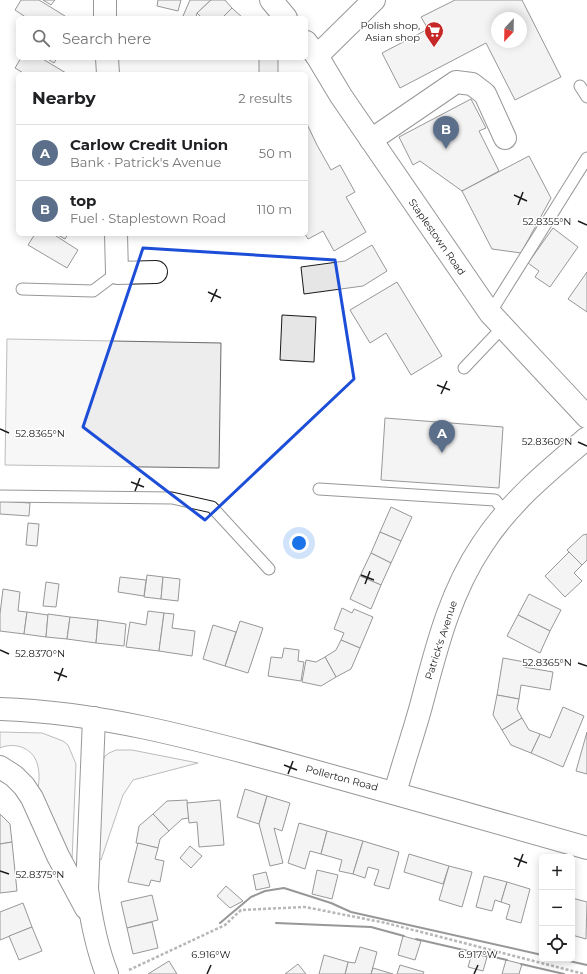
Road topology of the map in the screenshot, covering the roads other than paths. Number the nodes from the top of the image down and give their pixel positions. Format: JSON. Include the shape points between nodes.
{"nodes":[{"id":1,"x":105,"y":0,"type":"edge"},
{"id":2,"x":271,"y":0,"type":"edge"},
{"id":3,"x":374,"y":0,"type":"edge"},
{"id":4,"x":106,"y":16,"type":"edge"},
{"id":5,"x":284,"y":16,"type":"edge"},
{"id":6,"x":312,"y":49,"type":"edge"},
{"id":7,"x":107,"y":60,"type":"edge"},
{"id":8,"x":108,"y":72,"type":"edge"},
{"id":9,"x":580,"y":86,"type":"dead end"},
{"id":10,"x":587,"y":97,"type":"edge"},
{"id":11,"x":505,"y":138,"type":"dead end"},
{"id":12,"x":371,"y":140,"type":"junction"},
{"id":13,"x":587,"y":158,"type":"edge"},
{"id":14,"x":116,"y":236,"type":"edge"},
{"id":15,"x":156,"y":272,"type":"dead end"},
{"id":16,"x":118,"y":273,"type":"junction"},
{"id":17,"x":22,"y":289,"type":"dead end"},
{"id":18,"x":496,"y":320,"type":"junction"},
{"id":19,"x":464,"y":368,"type":"dead end"},
{"id":20,"x":587,"y":417,"type":"edge"},
{"id":21,"x":587,"y":438,"type":"edge"},
{"id":22,"x":319,"y":489,"type":"dead end"},
{"id":23,"x":0,"y":496,"type":"edge"},
{"id":24,"x":506,"y":513,"type":"junction"},
{"id":25,"x":269,"y":569,"type":"dead end"},
{"id":26,"x":0,"y":709,"type":"edge"},
{"id":27,"x":94,"y":718,"type":"junction"},
{"id":28,"x":0,"y":767,"type":"edge"},
{"id":29,"x":395,"y":793,"type":"junction"},
{"id":30,"x":587,"y":848,"type":"edge"},
{"id":31,"x":90,"y":916,"type":"junction"},
{"id":32,"x":107,"y":974,"type":"edge"}],
"edges":[{"from":1,"to":4,"type":"street"},
{"from":2,"to":5,"type":"street"},
{"from":3,"to":6,"type":"street"},
{"from":6,"to":12,"type":"street","name":"Staplestown Road"},
{"from":7,"to":8,"type":"street"},
{"from":9,"to":10,"type":"lane"},
{"from":11,"to":12,"type":"street","via":[[485,94],[472,84],[456,82]]},
{"from":12,"to":18,"type":"street","name":"Staplestown Road"},
{"from":13,"to":18,"type":"lane"},
{"from":14,"to":16,"type":"street"},
{"from":15,"to":16,"type":"street"},
{"from":16,"to":17,"type":"lane","via":[[93,292]]},
{"from":18,"to":19,"type":"lane"},
{"from":18,"to":20,"type":"street","name":"Staplestown Road"},
{"from":21,"to":24,"type":"street","name":"Patrick's Avenue","via":[[537,481]]},
{"from":22,"to":24,"type":"lane","via":[[495,500]]},
{"from":23,"to":25,"type":"lane","via":[[172,498],[212,508]]},
{"from":24,"to":29,"type":"street","name":"Patrick's Avenue","via":[[482,545],[446,616]]},
{"from":26,"to":27,"type":"street","name":"Pollerton Road","via":[[35,710]]},
{"from":27,"to":29,"type":"street","name":"Pollerton Road","via":[[237,750]]},
{"from":27,"to":31,"type":"street","via":[[87,889]]},
{"from":28,"to":31,"type":"street","via":[[14,776],[32,798],[58,856]]},
{"from":29,"to":30,"type":"street","name":"Pollerton Road"},
{"from":31,"to":32,"type":"street","via":[[96,944]]}]}
